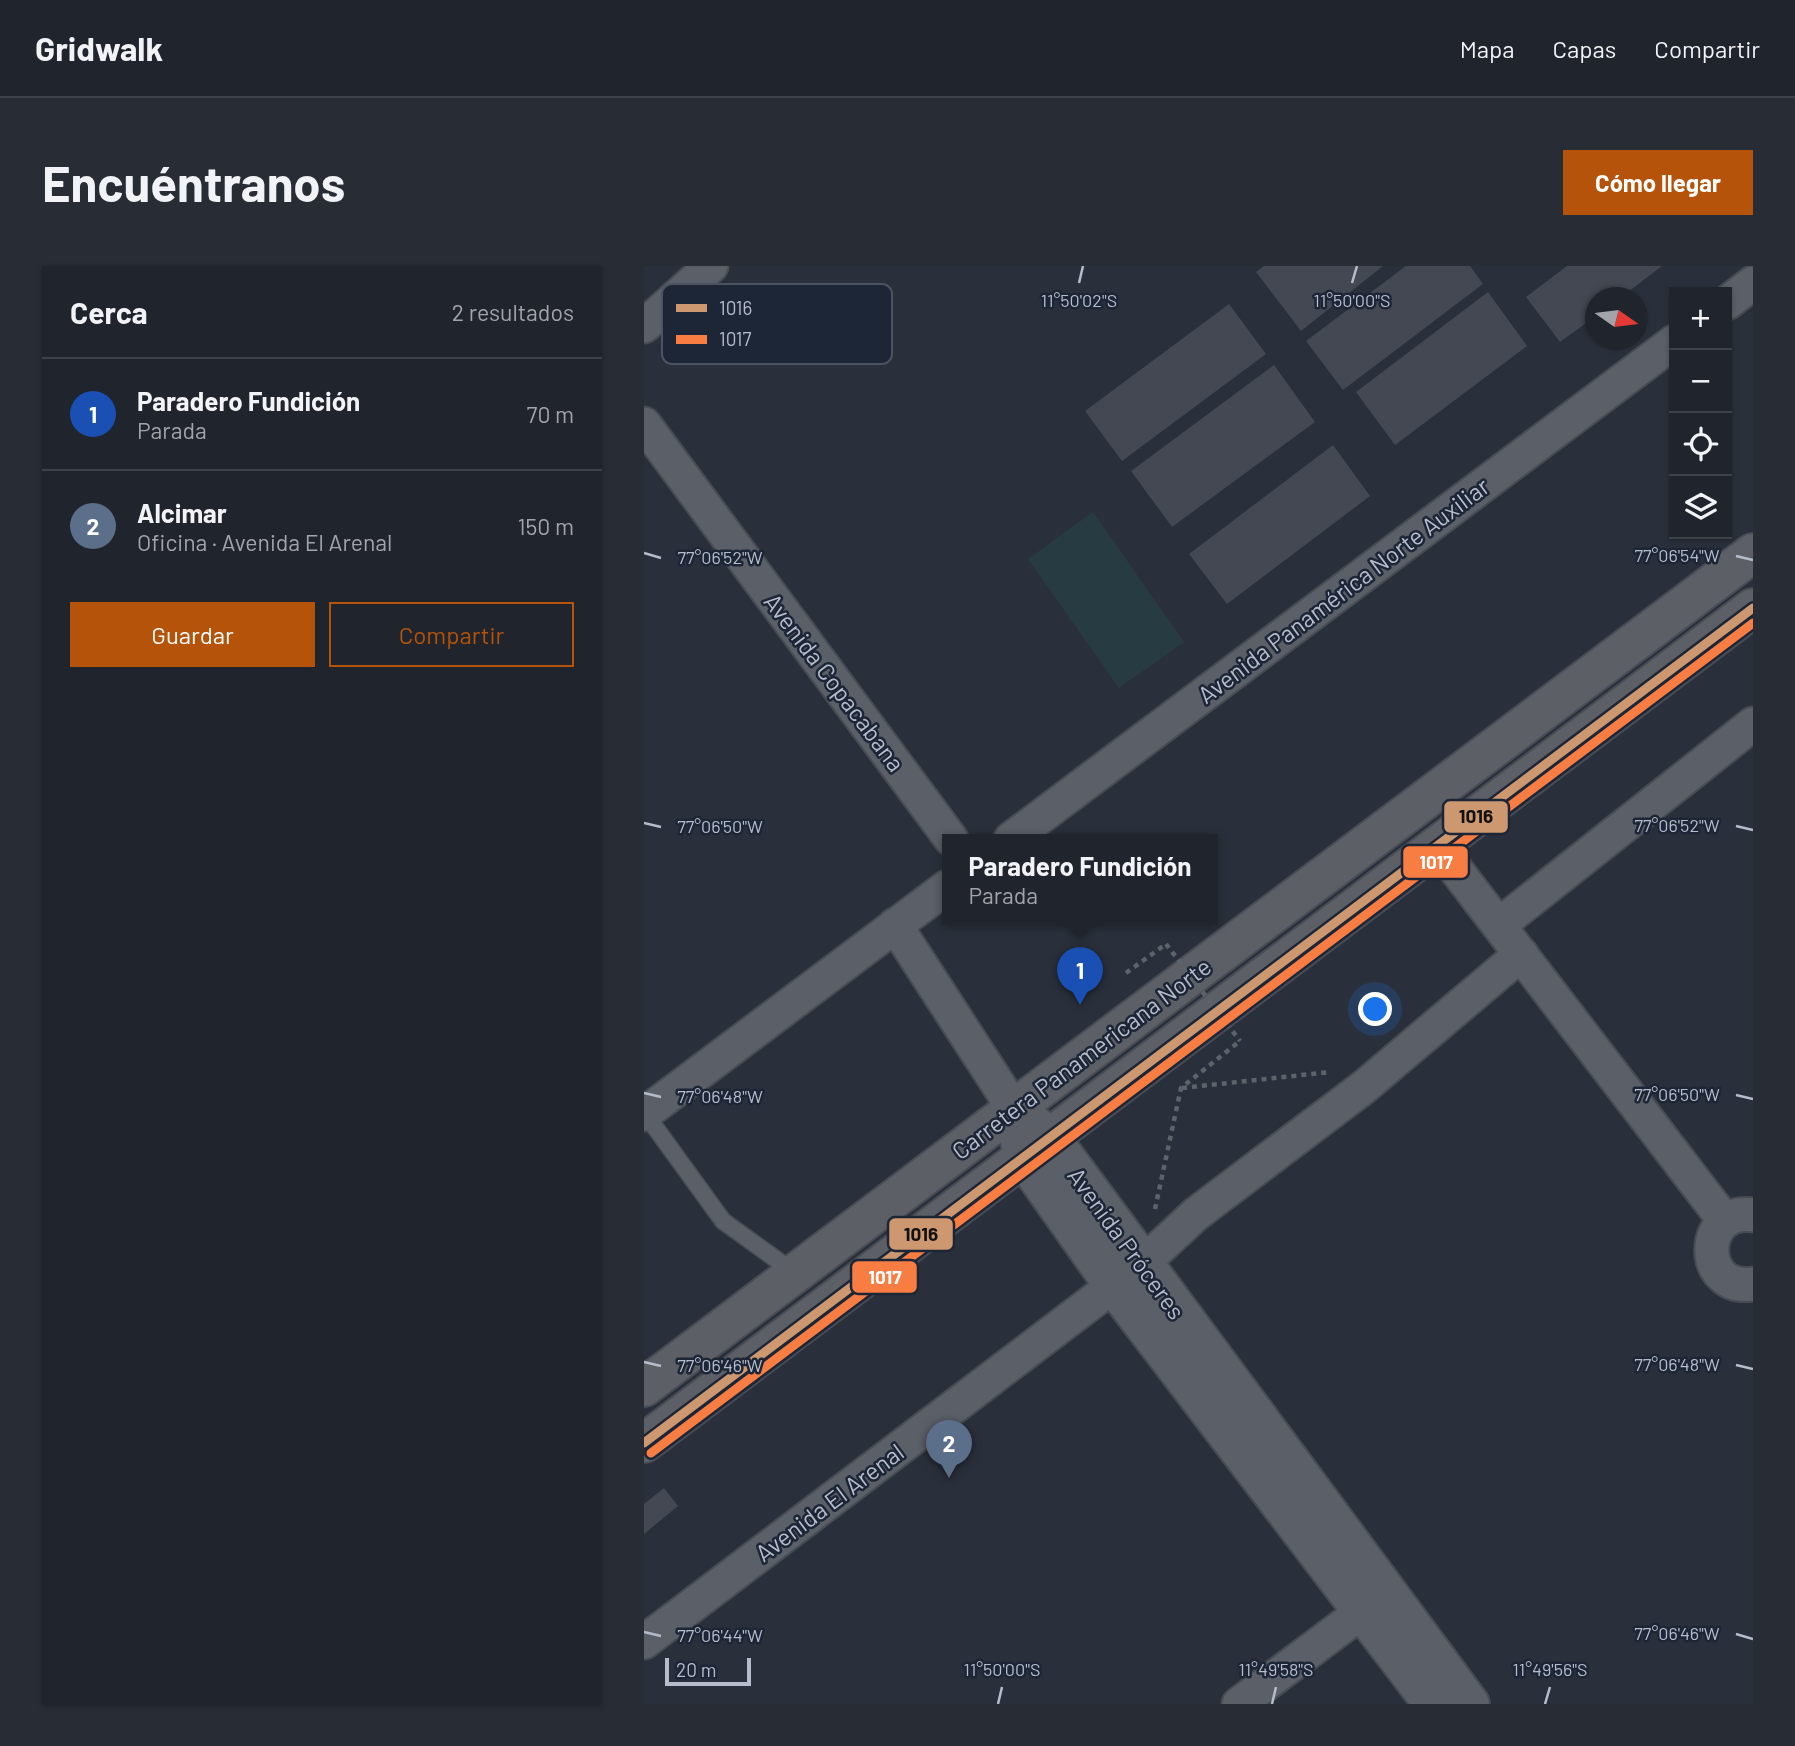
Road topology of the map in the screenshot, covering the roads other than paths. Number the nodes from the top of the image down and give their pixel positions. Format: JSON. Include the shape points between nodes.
{"nodes":[{"id":1,"x":711,"y":266,"type":"edge"},
{"id":2,"x":1753,"y":283,"type":"edge"},
{"id":3,"x":691,"y":284,"type":"edge"},
{"id":4,"x":1732,"y":299,"type":"edge"},
{"id":5,"x":662,"y":310,"type":"edge"},
{"id":6,"x":644,"y":326,"type":"edge"},
{"id":7,"x":1669,"y":346,"type":"edge"},
{"id":8,"x":644,"y":424,"type":"edge"},
{"id":9,"x":1753,"y":553,"type":"edge"},
{"id":10,"x":1753,"y":608,"type":"edge"},
{"id":11,"x":1753,"y":724,"type":"edge"},
{"id":12,"x":947,"y":834,"type":"edge"},
{"id":13,"x":1018,"y":834,"type":"edge"},
{"id":14,"x":1437,"y":845,"type":"junction"},
{"id":15,"x":942,"y":891,"type":"edge"},
{"id":16,"x":895,"y":925,"type":"junction"},
{"id":17,"x":1499,"y":925,"type":"junction"},
{"id":18,"x":1521,"y":954,"type":"junction"},
{"id":19,"x":1014,"y":1109,"type":"junction"},
{"id":20,"x":644,"y":1113,"type":"edge"},
{"id":21,"x":1036,"y":1147,"type":"junction"},
{"id":22,"x":1739,"y":1218,"type":"edge"},
{"id":23,"x":795,"y":1273,"type":"junction"},
{"id":24,"x":1128,"y":1275,"type":"junction"},
{"id":25,"x":1753,"y":1284,"type":"edge"},
{"id":26,"x":644,"y":1387,"type":"edge"},
{"id":27,"x":644,"y":1443,"type":"edge"},
{"id":28,"x":1363,"y":1611,"type":"junction"},
{"id":29,"x":644,"y":1642,"type":"edge"},
{"id":30,"x":1239,"y":1704,"type":"edge"},
{"id":31,"x":1433,"y":1704,"type":"edge"},
{"id":32,"x":1470,"y":1704,"type":"edge"}],
"edges":[{"from":1,"to":3,"type":"street"},
{"from":2,"to":4,"type":"street"},
{"from":5,"to":6,"type":"street"},
{"from":7,"to":13,"type":"street","name":"Avenida Panamérica Norte Auxiliar"},
{"from":8,"to":12,"type":"street","name":"Avenida Copacabana"},
{"from":9,"to":19,"type":"highway","name":"Carretera Panamericana Norte"},
{"from":10,"to":14,"type":"highway","name":"Carretera Panamericana Norte"},
{"from":11,"to":17,"type":"street"},
{"from":14,"to":17,"type":"street"},
{"from":14,"to":21,"type":"highway","name":"Carretera Panamericana Norte"},
{"from":15,"to":16,"type":"street"},
{"from":16,"to":19,"type":"street"},
{"from":16,"to":20,"type":"street"},
{"from":17,"to":18,"type":"street"},
{"from":18,"to":22,"type":"street"},
{"from":18,"to":24,"type":"street","name":"Avenida El Arenal","via":[[1364,1087],[1196,1214]]},
{"from":19,"to":21,"type":"street","name":"Avenida Próceres"},
{"from":19,"to":23,"type":"highway","name":"Carretera Panamericana Norte"},
{"from":20,"to":23,"type":"lane","via":[[723,1221]]},
{"from":21,"to":24,"type":"street","name":"Avenida Próceres"},
{"from":21,"to":27,"type":"highway","name":"Carretera Panamericana Norte"},
{"from":22,"to":25,"type":"street","via":[[1712,1241],[1714,1266],[1732,1283]]},
{"from":23,"to":26,"type":"highway","name":"Carretera Panamericana Norte"},
{"from":24,"to":28,"type":"street","name":"Avenida Próceres"},
{"from":24,"to":29,"type":"street","name":"Avenida El Arenal"},
{"from":24,"to":32,"type":"street","name":"Avenida Próceres"},
{"from":28,"to":30,"type":"street"},
{"from":28,"to":31,"type":"street","name":"Avenida Próceres"}]}
